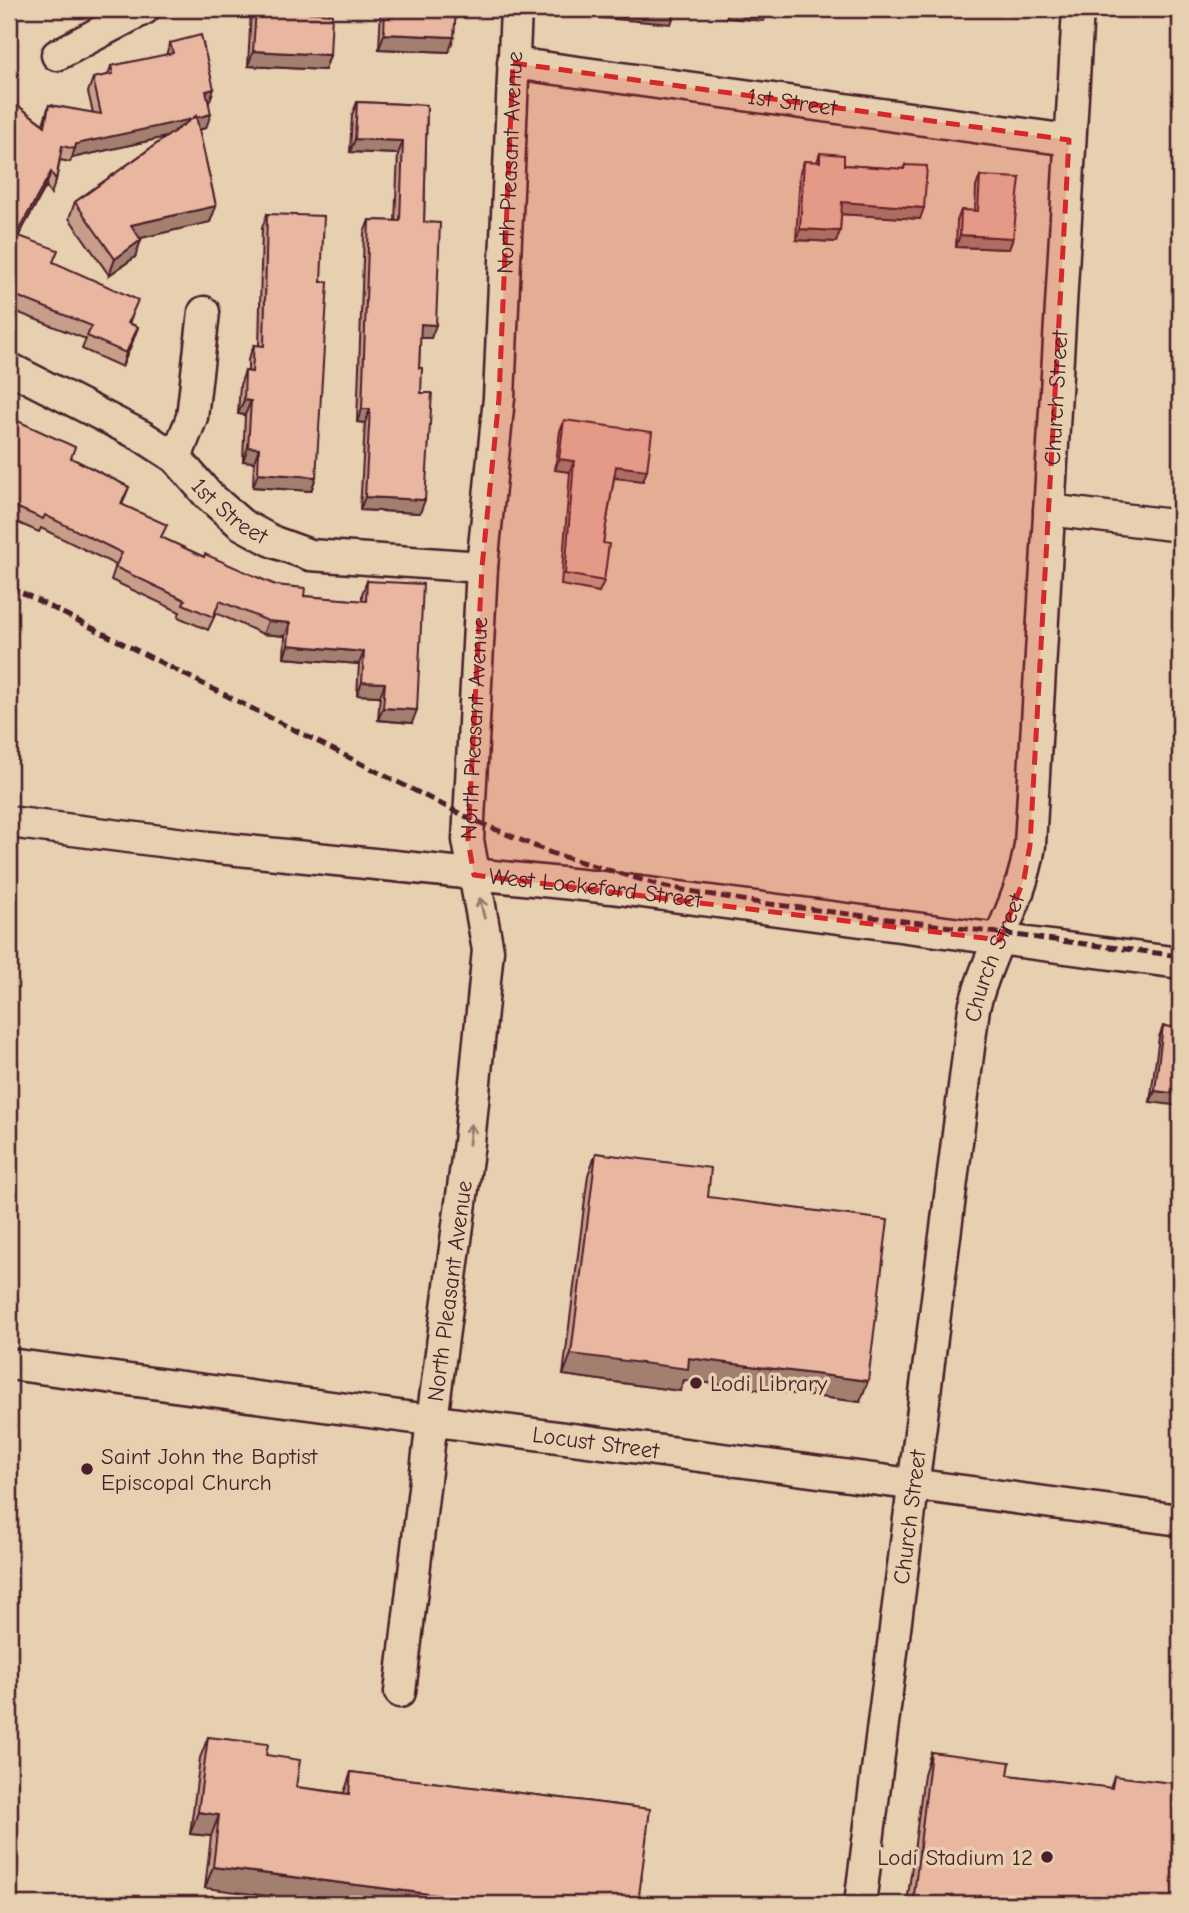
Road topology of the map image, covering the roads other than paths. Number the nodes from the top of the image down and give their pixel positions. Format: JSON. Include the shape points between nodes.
{"nodes":[{"id":1,"x":144,"y":9,"type":"edge"},
{"id":2,"x":516,"y":9,"type":"edge"},
{"id":3,"x":1078,"y":9,"type":"edge"},
{"id":4,"x":57,"y":55,"type":"dead end"},
{"id":5,"x":513,"y":64,"type":"junction"},
{"id":6,"x":1069,"y":140,"type":"junction"},
{"id":7,"x":204,"y":312,"type":"dead end"},
{"id":8,"x":9,"y":368,"type":"edge"},
{"id":9,"x":176,"y":458,"type":"junction"},
{"id":10,"x":1049,"y":510,"type":"junction"},
{"id":11,"x":1180,"y":526,"type":"edge"},
{"id":12,"x":482,"y":567,"type":"junction"},
{"id":13,"x":9,"y":822,"type":"edge"},
{"id":14,"x":474,"y":875,"type":"junction"},
{"id":15,"x":1000,"y":940,"type":"junction"},
{"id":16,"x":1180,"y":963,"type":"edge"},
{"id":17,"x":9,"y":1364,"type":"edge"},
{"id":18,"x":432,"y":1420,"type":"junction"},
{"id":19,"x":914,"y":1486,"type":"junction"},
{"id":20,"x":1180,"y":1520,"type":"edge"},
{"id":21,"x":400,"y":1692,"type":"dead end"},
{"id":22,"x":860,"y":1904,"type":"edge"}],
"edges":[{"from":1,"to":4,"type":"street"},
{"from":2,"to":5,"type":"street","name":"North Pleasant Avenue"},
{"from":3,"to":6,"type":"street","name":"Church Street"},
{"from":5,"to":6,"type":"street","name":"1st Street"},
{"from":5,"to":12,"type":"street","name":"North Pleasant Avenue","via":[[499,398]]},
{"from":6,"to":10,"type":"street","name":"Church Street"},
{"from":7,"to":9,"type":"street","via":[[192,417]]},
{"from":8,"to":9,"type":"street","name":"1st Street"},
{"from":9,"to":12,"type":"street","name":"1st Street","via":[[241,524],[310,555]]},
{"from":10,"to":11,"type":"street"},
{"from":10,"to":15,"type":"street","name":"Church Street","via":[[1030,845],[1018,899]]},
{"from":12,"to":14,"type":"street","name":"North Pleasant Avenue","via":[[468,840]]},
{"from":13,"to":14,"type":"street","name":"West Lockeford Street"},
{"from":14,"to":15,"type":"street","name":"West Lockeford Street","via":[[611,888]]},
{"from":18,"to":14,"type":"street","name":"North Pleasant Avenue","one_way":true,"via":[[469,1143],[488,950]]},
{"from":15,"to":16,"type":"street","name":"West Lockeford Street"},
{"from":15,"to":19,"type":"street","name":"Church Street","via":[[974,1008]]},
{"from":17,"to":18,"type":"street","name":"Locust Street"},
{"from":18,"to":19,"type":"street","name":"Locust Street"},
{"from":18,"to":21,"type":"street","name":"North Pleasant Avenue"},
{"from":19,"to":20,"type":"street","name":"Locust Street"},
{"from":19,"to":22,"type":"street","name":"Church Street"}]}
